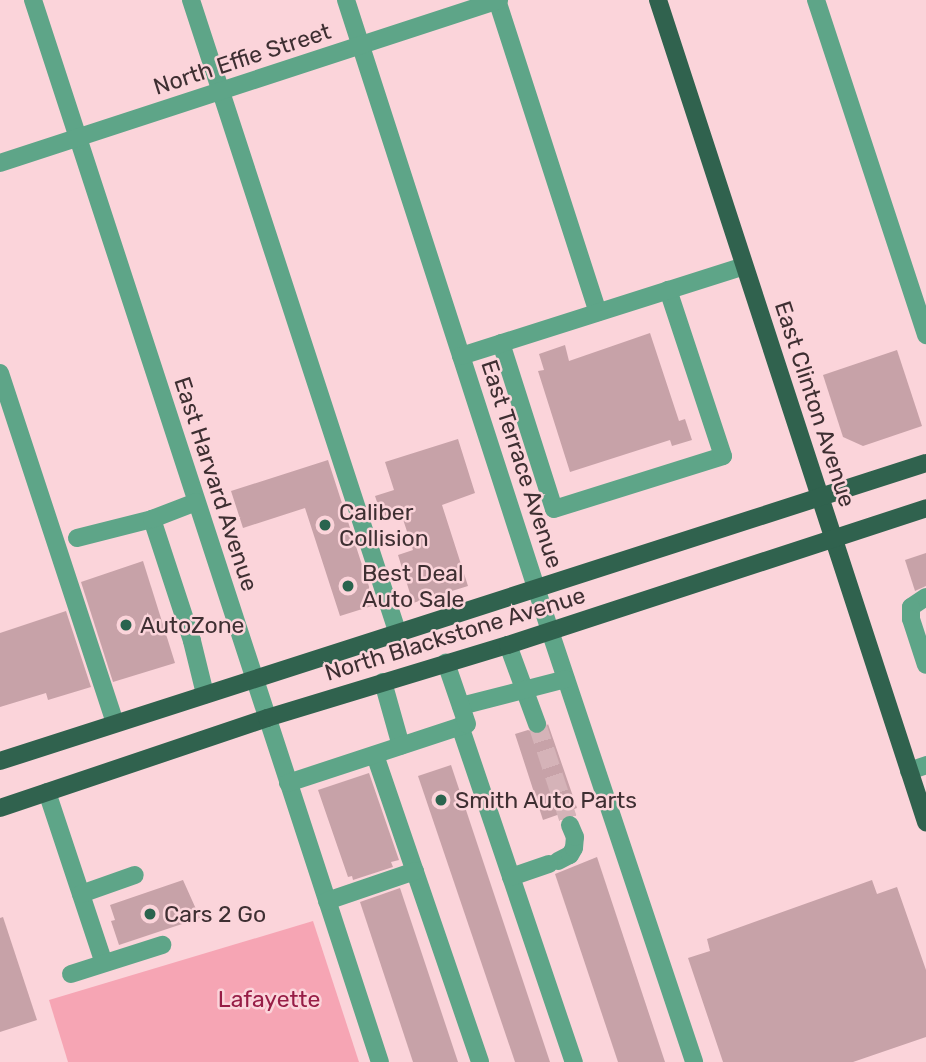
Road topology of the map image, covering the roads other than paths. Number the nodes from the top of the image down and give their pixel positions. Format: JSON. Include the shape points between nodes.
{"nodes":[{"id":1,"x":33,"y":0,"type":"edge"},
{"id":2,"x":191,"y":0,"type":"edge"},
{"id":3,"x":346,"y":0,"type":"edge"},
{"id":4,"x":498,"y":0,"type":"edge"},
{"id":5,"x":658,"y":0,"type":"edge"},
{"id":6,"x":816,"y":0,"type":"edge"},
{"id":7,"x":361,"y":45,"type":"junction"},
{"id":8,"x":222,"y":93,"type":"junction"},
{"id":9,"x":78,"y":138,"type":"junction"},
{"id":10,"x":0,"y":163,"type":"edge"},
{"id":11,"x":744,"y":266,"type":"junction"},
{"id":12,"x":668,"y":290,"type":"junction"},
{"id":13,"x":598,"y":312,"type":"junction"},
{"id":14,"x":926,"y":335,"type":"edge"},
{"id":15,"x":501,"y":343,"type":"junction"},
{"id":16,"x":461,"y":356,"type":"junction"},
{"id":17,"x":0,"y":373,"type":"edge"},
{"id":18,"x":926,"y":463,"type":"edge"},
{"id":19,"x":820,"y":498,"type":"junction"},
{"id":20,"x":197,"y":502,"type":"junction"},
{"id":21,"x":926,"y":508,"type":"edge"},
{"id":22,"x":152,"y":519,"type":"junction"},
{"id":23,"x":77,"y":538,"type":"dead end"},
{"id":24,"x":833,"y":539,"type":"junction"},
{"id":25,"x":536,"y":590,"type":"junction"},
{"id":26,"x":926,"y":597,"type":"edge"},
{"id":27,"x":550,"y":631,"type":"junction"},
{"id":28,"x":398,"y":634,"type":"junction"},
{"id":29,"x":508,"y":645,"type":"junction"},
{"id":30,"x":446,"y":663,"type":"junction"},
{"id":31,"x":926,"y":665,"type":"edge"},
{"id":32,"x":254,"y":678,"type":"junction"},
{"id":33,"x":566,"y":679,"type":"junction"},
{"id":34,"x":383,"y":682,"type":"junction"},
{"id":35,"x":526,"y":688,"type":"junction"},
{"id":36,"x":205,"y":694,"type":"junction"},
{"id":37,"x":461,"y":706,"type":"junction"},
{"id":38,"x":267,"y":719,"type":"junction"},
{"id":39,"x":115,"y":723,"type":"junction"},
{"id":40,"x":537,"y":724,"type":"tunnel mouth"},
{"id":41,"x":460,"y":726,"type":"junction"},
{"id":42,"x":401,"y":747,"type":"junction"},
{"id":43,"x":374,"y":755,"type":"junction"},
{"id":44,"x":0,"y":761,"type":"edge"},
{"id":45,"x":917,"y":768,"type":"edge"},
{"id":46,"x":288,"y":783,"type":"junction"},
{"id":47,"x":47,"y":792,"type":"junction"},
{"id":48,"x":0,"y":808,"type":"edge"},
{"id":49,"x":926,"y":822,"type":"edge"},
{"id":50,"x":570,"y":825,"type":"tunnel mouth"},
{"id":51,"x":415,"y":871,"type":"junction"},
{"id":52,"x":135,"y":876,"type":"dead end"},
{"id":53,"x":511,"y":877,"type":"junction"},
{"id":54,"x":81,"y":894,"type":"junction"},
{"id":55,"x":327,"y":901,"type":"junction"},
{"id":56,"x":162,"y":945,"type":"dead end"},
{"id":57,"x":104,"y":963,"type":"junction"},
{"id":58,"x":71,"y":974,"type":"dead end"},
{"id":59,"x":380,"y":1062,"type":"edge"},
{"id":60,"x":480,"y":1062,"type":"edge"},
{"id":61,"x":574,"y":1062,"type":"edge"},
{"id":62,"x":694,"y":1062,"type":"edge"}],
"edges":[{"from":1,"to":9,"type":"street","name":"East Harvard Avenue"},
{"from":2,"to":8,"type":"street"},
{"from":3,"to":7,"type":"street","name":"East Terrace Avenue"},
{"from":4,"to":7,"type":"street","name":"North Effie Street"},
{"from":4,"to":13,"type":"street"},
{"from":5,"to":11,"type":"main road","name":"East Clinton Avenue"},
{"from":6,"to":14,"type":"street"},
{"from":7,"to":8,"type":"street","name":"North Effie Street"},
{"from":7,"to":16,"type":"street","name":"East Terrace Avenue"},
{"from":8,"to":9,"type":"street","name":"North Effie Street"},
{"from":8,"to":28,"type":"street"},
{"from":9,"to":10,"type":"street","name":"North Effie Street"},
{"from":9,"to":20,"type":"street","name":"East Harvard Avenue"},
{"from":11,"to":12,"type":"street"},
{"from":11,"to":19,"type":"main road","name":"East Clinton Avenue"},
{"from":12,"to":13,"type":"street"},
{"from":12,"to":15,"type":"street","via":[[723,456],[554,509]]},
{"from":13,"to":15,"type":"street"},
{"from":15,"to":16,"type":"street"},
{"from":16,"to":25,"type":"street","name":"East Terrace Avenue"},
{"from":17,"to":39,"type":"street"},
{"from":18,"to":19,"type":"main road","name":"North Blackstone Avenue"},
{"from":19,"to":24,"type":"main road","name":"East Clinton Avenue"},
{"from":19,"to":25,"type":"main road","name":"North Blackstone Avenue"},
{"from":20,"to":22,"type":"street"},
{"from":20,"to":32,"type":"street","name":"East Harvard Avenue"},
{"from":21,"to":24,"type":"main road","name":"North Blackstone Avenue"},
{"from":22,"to":23,"type":"street"},
{"from":22,"to":36,"type":"street"},
{"from":24,"to":27,"type":"main road","name":"North Blackstone Avenue"},
{"from":24,"to":45,"type":"main road","name":"East Clinton Avenue"},
{"from":25,"to":27,"type":"street","name":"East Terrace Avenue"},
{"from":25,"to":28,"type":"main road","name":"North Blackstone Avenue"},
{"from":26,"to":31,"type":"street","via":[[912,607],[911,619]]},
{"from":27,"to":29,"type":"main road","name":"North Blackstone Avenue"},
{"from":27,"to":33,"type":"street","name":"East Terrace Avenue"},
{"from":28,"to":32,"type":"main road","name":"North Blackstone Avenue"},
{"from":29,"to":30,"type":"main road","name":"North Blackstone Avenue"},
{"from":29,"to":35,"type":"street"},
{"from":30,"to":34,"type":"main road","name":"North Blackstone Avenue"},
{"from":30,"to":37,"type":"street"},
{"from":32,"to":36,"type":"main road","name":"North Blackstone Avenue"},
{"from":32,"to":38,"type":"street","name":"East Harvard Avenue"},
{"from":33,"to":35,"type":"street"},
{"from":33,"to":62,"type":"street","name":"East Terrace Avenue"},
{"from":34,"to":38,"type":"main road","name":"North Blackstone Avenue"},
{"from":34,"to":42,"type":"street"},
{"from":35,"to":37,"type":"street"},
{"from":35,"to":40,"type":"street"},
{"from":36,"to":39,"type":"main road","name":"North Blackstone Avenue"},
{"from":37,"to":41,"type":"street","via":[[467,724]]},
{"from":38,"to":46,"type":"street","name":"East Harvard Avenue"},
{"from":38,"to":47,"type":"main road","name":"North Blackstone Avenue"},
{"from":39,"to":44,"type":"main road","name":"North Blackstone Avenue"},
{"from":41,"to":42,"type":"street"},
{"from":41,"to":53,"type":"street"},
{"from":42,"to":43,"type":"street"},
{"from":43,"to":46,"type":"street"},
{"from":43,"to":51,"type":"street"},
{"from":45,"to":49,"type":"main road","name":"East Clinton Avenue"},
{"from":46,"to":55,"type":"street","name":"East Harvard Avenue"},
{"from":47,"to":48,"type":"main road","name":"North Blackstone Avenue"},
{"from":47,"to":54,"type":"street"},
{"from":50,"to":53,"type":"street","via":[[575,837],[570,855]]},
{"from":51,"to":55,"type":"street"},
{"from":51,"to":60,"type":"street"},
{"from":52,"to":54,"type":"street"},
{"from":53,"to":61,"type":"street"},
{"from":54,"to":57,"type":"street"},
{"from":55,"to":59,"type":"street","name":"East Harvard Avenue"},
{"from":56,"to":57,"type":"street"},
{"from":57,"to":58,"type":"street"}]}
